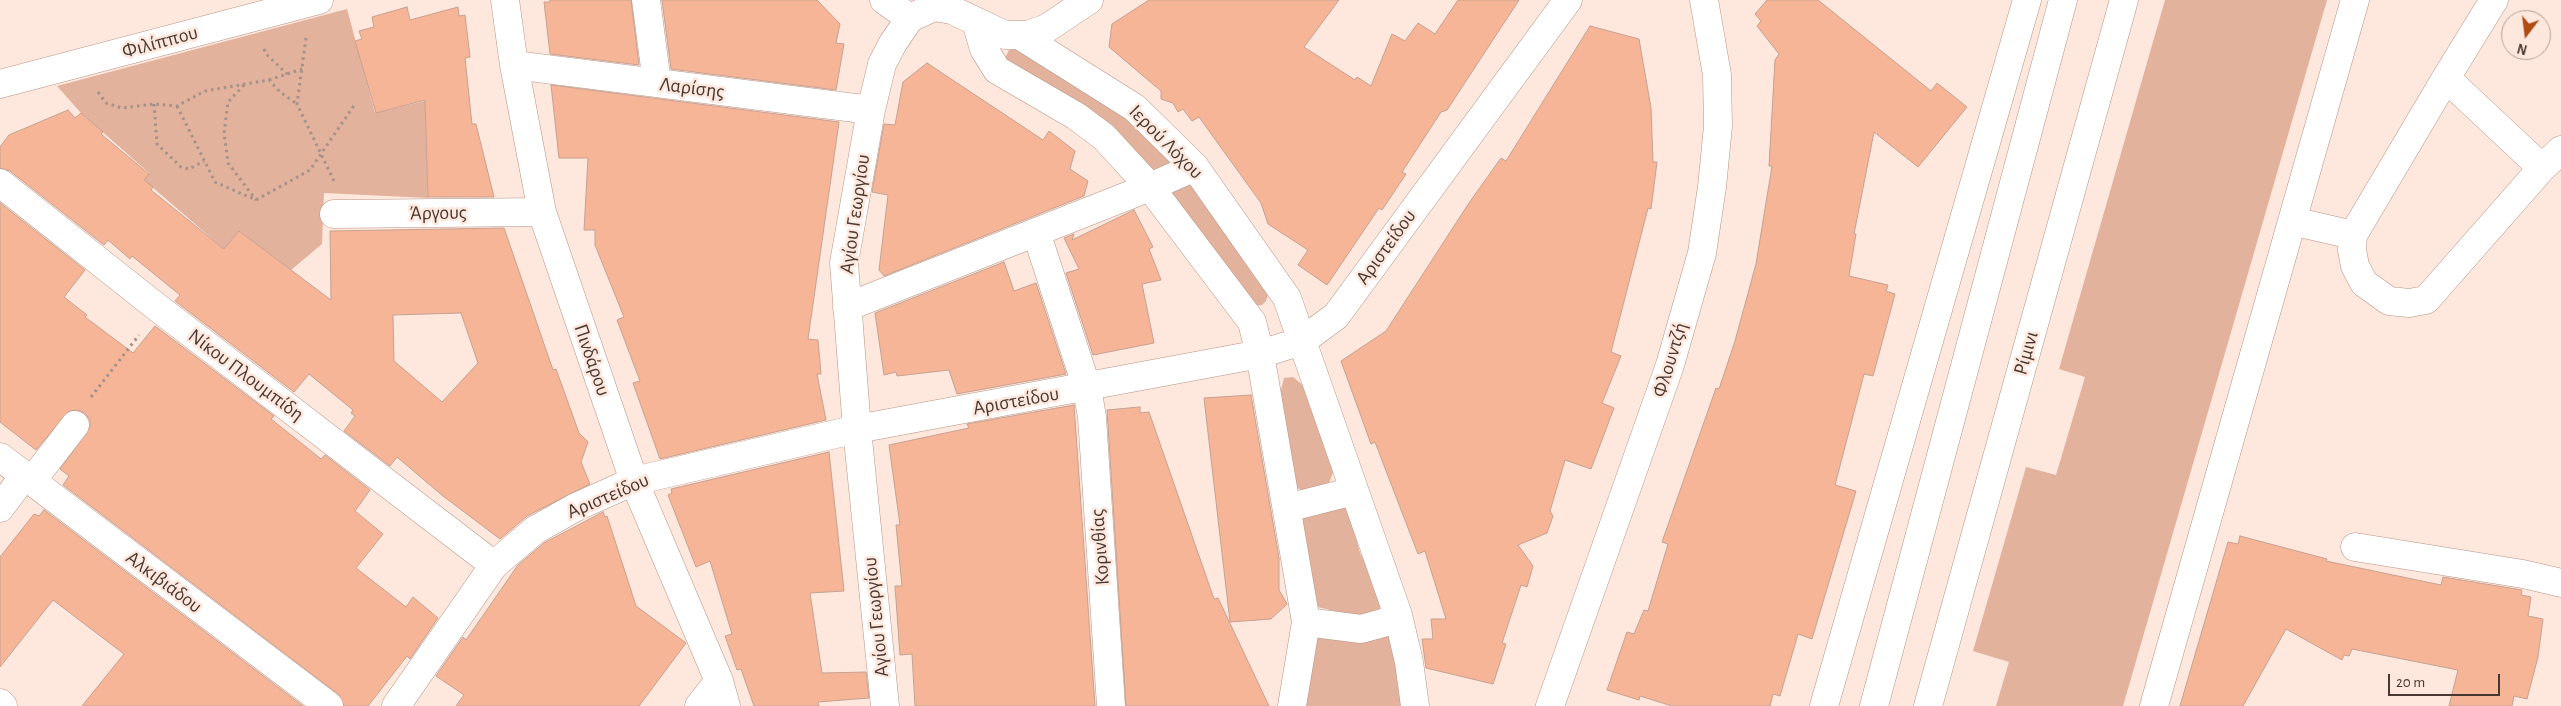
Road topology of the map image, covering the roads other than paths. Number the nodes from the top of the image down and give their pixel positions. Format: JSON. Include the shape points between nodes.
{"nodes":[{"id":1,"x":505,"y":0,"type":"edge"},
{"id":2,"x":646,"y":0,"type":"edge"},
{"id":3,"x":884,"y":0,"type":"edge"},
{"id":4,"x":1090,"y":0,"type":"edge"},
{"id":5,"x":1568,"y":0,"type":"edge"},
{"id":6,"x":1704,"y":0,"type":"edge"},
{"id":7,"x":2027,"y":0,"type":"edge"},
{"id":8,"x":2062,"y":0,"type":"edge"},
{"id":9,"x":2124,"y":0,"type":"edge"},
{"id":10,"x":2354,"y":0,"type":"edge"},
{"id":11,"x":2494,"y":0,"type":"edge"},
{"id":12,"x":314,"y":1,"type":"edge"},
{"id":13,"x":924,"y":8,"type":"edge"},
{"id":14,"x":976,"y":22,"type":"junction"},
{"id":15,"x":1019,"y":35,"type":"junction"},
{"id":16,"x":514,"y":65,"type":"junction"},
{"id":17,"x":2446,"y":78,"type":"junction"},
{"id":18,"x":657,"y":83,"type":"junction"},
{"id":19,"x":0,"y":84,"type":"edge"},
{"id":20,"x":871,"y":110,"type":"junction"},
{"id":21,"x":2551,"y":159,"type":"edge"},
{"id":22,"x":1195,"y":167,"type":"junction"},
{"id":23,"x":0,"y":183,"type":"edge"},
{"id":24,"x":1150,"y":187,"type":"junction"},
{"id":25,"x":542,"y":212,"type":"junction"},
{"id":26,"x":334,"y":214,"type":"road end"},
{"id":27,"x":2292,"y":221,"type":"junction"},
{"id":28,"x":1036,"y":232,"type":"junction"},
{"id":29,"x":2353,"y":235,"type":"junction"},
{"id":30,"x":847,"y":307,"type":"junction"},
{"id":31,"x":1302,"y":341,"type":"junction"},
{"id":32,"x":1260,"y":354,"type":"junction"},
{"id":33,"x":1087,"y":388,"type":"junction"},
{"id":34,"x":74,"y":425,"type":"road end"},
{"id":35,"x":857,"y":429,"type":"junction"},
{"id":36,"x":0,"y":457,"type":"edge"},
{"id":37,"x":27,"y":479,"type":"junction"},
{"id":38,"x":634,"y":481,"type":"junction"},
{"id":39,"x":1354,"y":491,"type":"junction"},
{"id":40,"x":0,"y":508,"type":"edge"},
{"id":41,"x":1287,"y":508,"type":"junction"},
{"id":42,"x":2355,"y":547,"type":"dead end"},
{"id":43,"x":494,"y":565,"type":"junction"},
{"id":44,"x":2561,"y":583,"type":"edge"},
{"id":45,"x":1398,"y":615,"type":"junction"},
{"id":46,"x":1306,"y":622,"type":"junction"},
{"id":47,"x":722,"y":694,"type":"edge"},
{"id":48,"x":0,"y":703,"type":"edge"},
{"id":49,"x":3,"y":706,"type":"edge"},
{"id":50,"x":329,"y":706,"type":"edge"},
{"id":51,"x":396,"y":706,"type":"edge"},
{"id":52,"x":699,"y":706,"type":"edge"},
{"id":53,"x":885,"y":706,"type":"edge"},
{"id":54,"x":1111,"y":706,"type":"edge"},
{"id":55,"x":1292,"y":706,"type":"edge"},
{"id":56,"x":1415,"y":706,"type":"edge"},
{"id":57,"x":1550,"y":706,"type":"edge"},
{"id":58,"x":1824,"y":706,"type":"edge"},
{"id":59,"x":1874,"y":706,"type":"edge"},
{"id":60,"x":1928,"y":706,"type":"edge"},
{"id":61,"x":2154,"y":706,"type":"edge"}],
"edges":[{"from":1,"to":16,"type":"street","name":"Πινδάρου"},
{"from":2,"to":18,"type":"street"},
{"from":3,"to":13,"type":"street"},
{"from":4,"to":15,"type":"street","via":[[1047,28]]},
{"from":5,"to":31,"type":"street","name":"Αριστείδου","via":[[1336,316]]},
{"from":6,"to":57,"type":"street","name":"Φλουντζή","via":[[1717,75],[1718,126],[1702,253],[1670,365]]},
{"from":7,"to":58,"type":"street"},
{"from":8,"to":59,"type":"street"},
{"from":9,"to":60,"type":"street","name":"Ρίμινι"},
{"from":10,"to":27,"type":"street"},
{"from":11,"to":17,"type":"street"},
{"from":12,"to":19,"type":"street","name":"Φιλίππου"},
{"from":13,"to":14,"type":"street","via":[[952,10]]},
{"from":13,"to":20,"type":"street","name":"Αγίου Γεωργίου","via":[[893,43],[882,64]]},
{"from":14,"to":15,"type":"street","via":[[1005,35]]},
{"from":14,"to":24,"type":"street","via":[[984,49],[996,70],[1076,116],[1104,137]]},
{"from":15,"to":22,"type":"street","name":"Ιερού Λόχου","via":[[1135,108]]},
{"from":16,"to":18,"type":"street","name":"Λαρίσης"},
{"from":16,"to":25,"type":"street","name":"Πινδάρου"},
{"from":17,"to":21,"type":"street"},
{"from":17,"to":29,"type":"street"},
{"from":18,"to":20,"type":"street","name":"Λαρίσης"},
{"from":20,"to":30,"type":"street","name":"Αγίου Γεωργίου","via":[[844,264]]},
{"from":21,"to":29,"type":"street","via":[[2426,300],[2409,303],[2389,301],[2364,284],[2355,266]]},
{"from":22,"to":24,"type":"street"},
{"from":22,"to":31,"type":"street","name":"Ιερού Λόχου","via":[[1287,298]]},
{"from":23,"to":43,"type":"street","name":"Νίκου Πλουμπίδη"},
{"from":24,"to":28,"type":"street"},
{"from":24,"to":32,"type":"street","via":[[1252,322]]},
{"from":25,"to":26,"type":"street","name":"Άργους"},
{"from":25,"to":38,"type":"street","name":"Πινδάρου"},
{"from":27,"to":29,"type":"street"},
{"from":27,"to":61,"type":"street"},
{"from":28,"to":30,"type":"street"},
{"from":28,"to":33,"type":"street","name":"Κορινθίας"},
{"from":30,"to":35,"type":"street","name":"Αγίου Γεωργίου"},
{"from":31,"to":32,"type":"street","name":"Αριστείδου"},
{"from":31,"to":39,"type":"street","name":"Ιερού Λόχου"},
{"from":32,"to":33,"type":"street","name":"Αριστείδου"},
{"from":32,"to":41,"type":"street"},
{"from":33,"to":35,"type":"street","name":"Αριστείδου"},
{"from":33,"to":54,"type":"street","name":"Κορινθίας","via":[[1092,417]]},
{"from":34,"to":37,"type":"street"},
{"from":35,"to":38,"type":"street","name":"Αριστείδου"},
{"from":35,"to":53,"type":"street","name":"Αγίου Γεωργίου"},
{"from":36,"to":37,"type":"street","name":"Αλκιβιάδου"},
{"from":37,"to":40,"type":"street"},
{"from":37,"to":50,"type":"street","name":"Αλκιβιάδου"},
{"from":38,"to":43,"type":"street","name":"Αριστείδου","via":[[535,530]]},
{"from":38,"to":47,"type":"street","name":"Πινδάρου"},
{"from":39,"to":41,"type":"street"},
{"from":39,"to":45,"type":"street","name":"Ιερού Λόχου"},
{"from":41,"to":46,"type":"street"},
{"from":42,"to":44,"type":"street"},
{"from":43,"to":51,"type":"street","name":"Αριστείδου"},
{"from":45,"to":46,"type":"street","via":[[1361,629]]},
{"from":45,"to":56,"type":"street","name":"Ιερού Λόχου"},
{"from":46,"to":55,"type":"street"},
{"from":47,"to":52,"type":"street"},
{"from":48,"to":49,"type":"street"}]}
